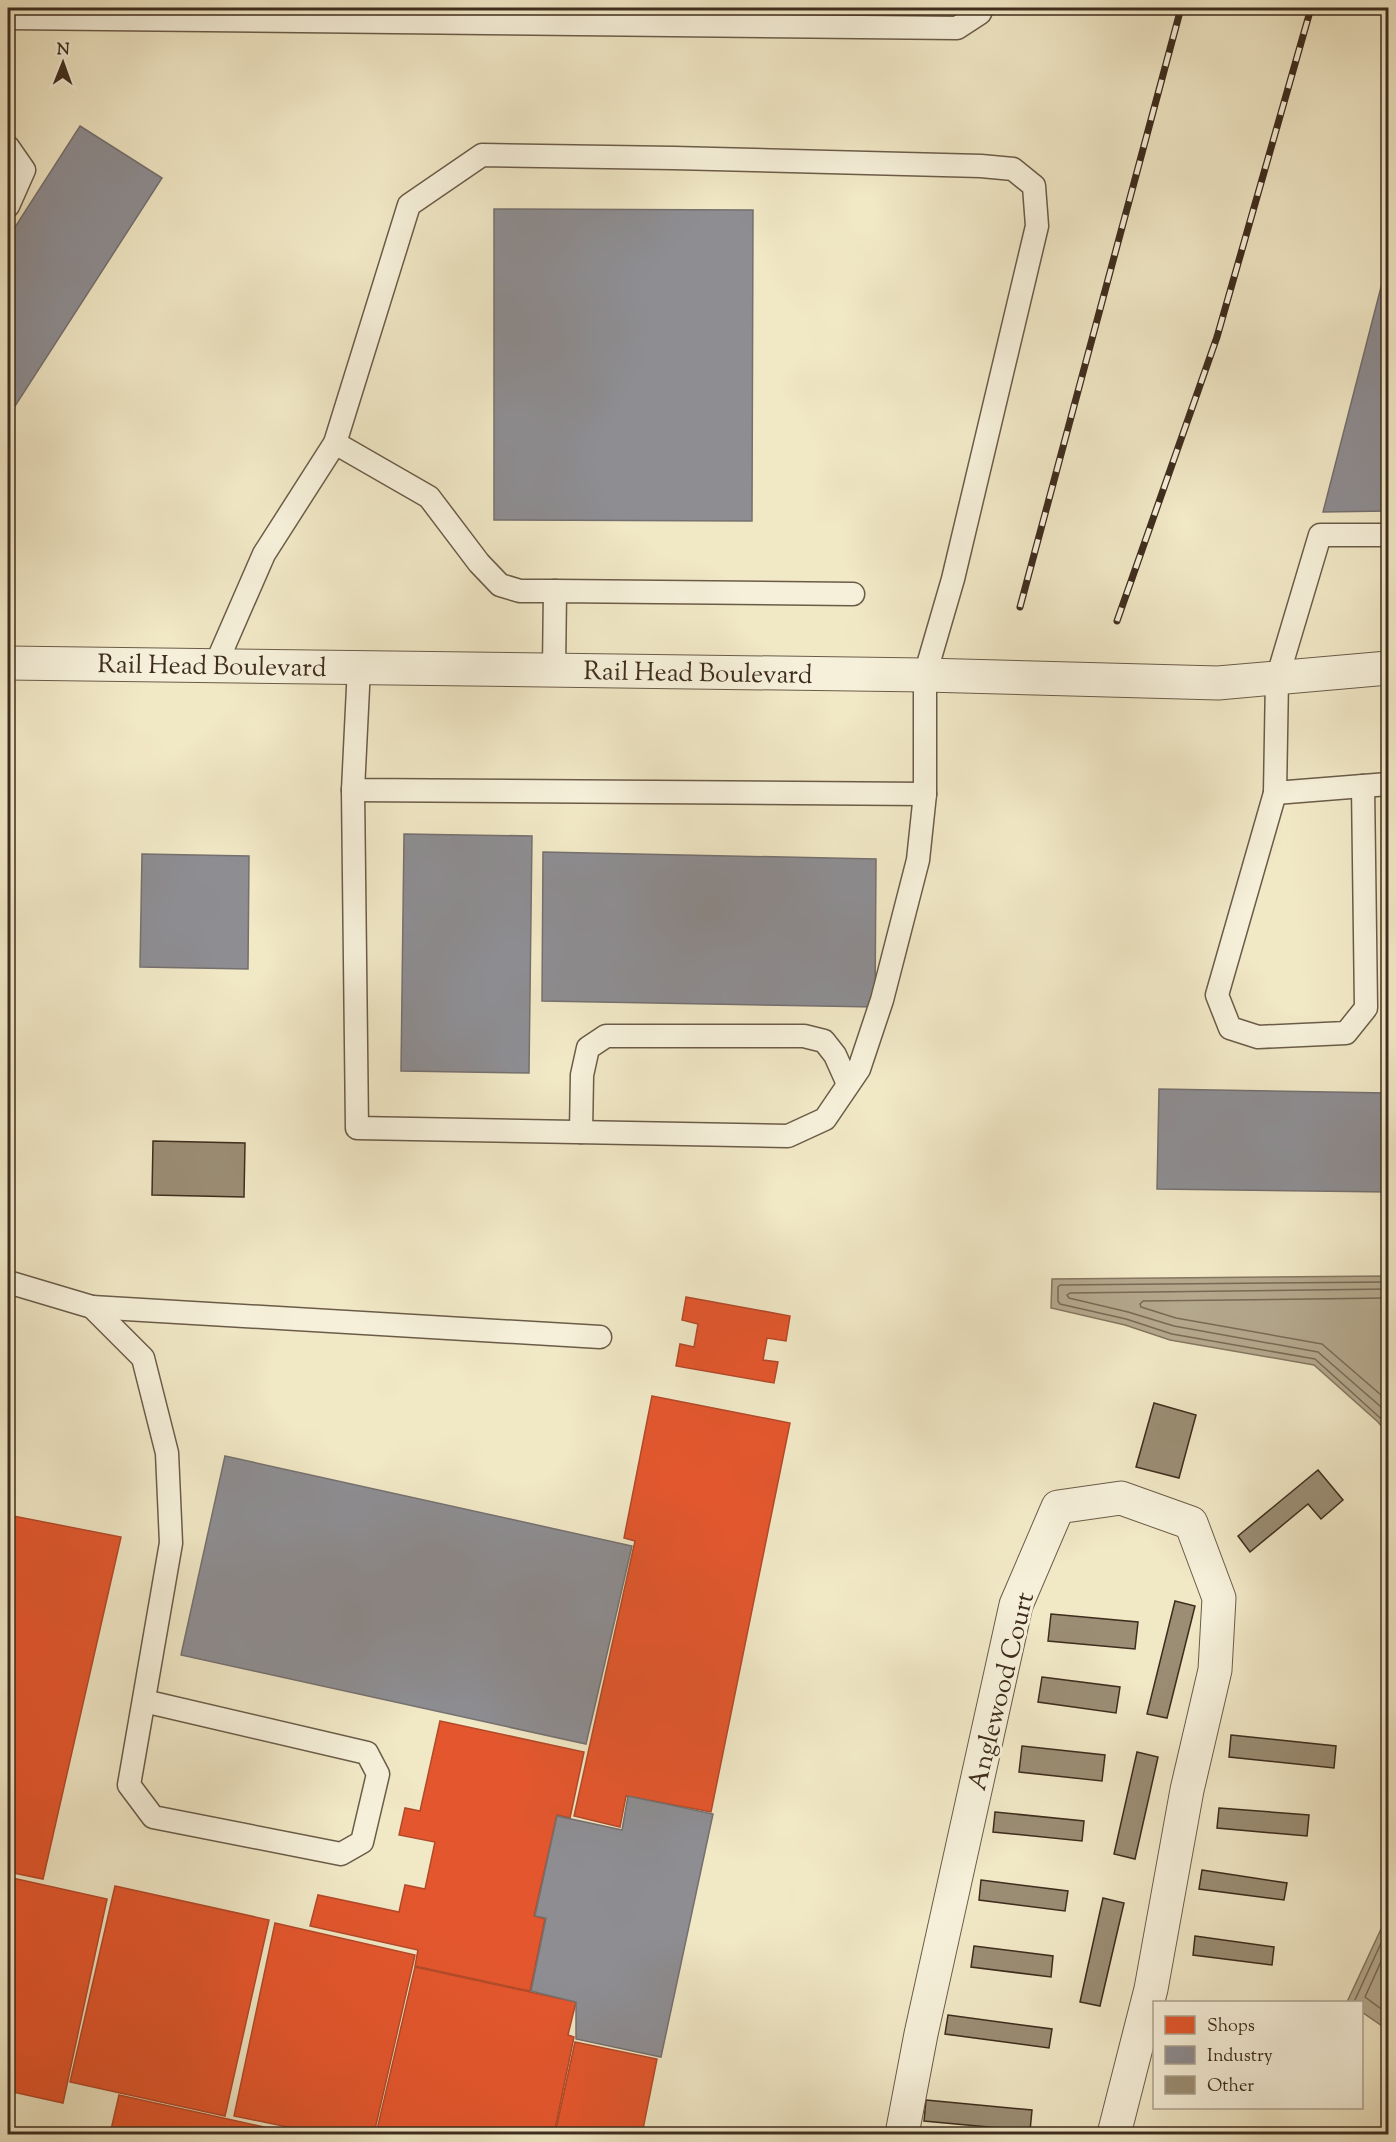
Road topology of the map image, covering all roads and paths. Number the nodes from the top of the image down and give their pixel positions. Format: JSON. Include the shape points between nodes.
{"nodes":[{"id":1,"x":982,"y":8,"type":"edge"},
{"id":2,"x":8,"y":18,"type":"edge"},
{"id":3,"x":8,"y":147,"type":"edge"},
{"id":4,"x":8,"y":206,"type":"edge"},
{"id":5,"x":334,"y":443,"type":"junction"},
{"id":6,"x":1389,"y":535,"type":"edge"},
{"id":7,"x":555,"y":591,"type":"junction"},
{"id":8,"x":853,"y":594,"type":"dead end"},
{"id":9,"x":8,"y":663,"type":"edge"},
{"id":10,"x":216,"y":664,"type":"junction"},
{"id":11,"x":359,"y":666,"type":"junction"},
{"id":12,"x":1389,"y":668,"type":"edge"},
{"id":13,"x":554,"y":669,"type":"junction"},
{"id":14,"x":925,"y":675,"type":"junction"},
{"id":15,"x":1276,"y":679,"type":"junction"},
{"id":16,"x":1389,"y":784,"type":"edge"},
{"id":17,"x":1363,"y":786,"type":"junction"},
{"id":18,"x":353,"y":790,"type":"junction"},
{"id":19,"x":1275,"y":793,"type":"junction"},
{"id":20,"x":925,"y":794,"type":"junction"},
{"id":21,"x":848,"y":1084,"type":"junction"},
{"id":22,"x":581,"y":1132,"type":"junction"},
{"id":23,"x":8,"y":1282,"type":"edge"},
{"id":24,"x":92,"y":1307,"type":"junction"},
{"id":25,"x":600,"y":1337,"type":"dead end"},
{"id":26,"x":144,"y":1701,"type":"junction"},
{"id":27,"x":902,"y":2134,"type":"edge"},
{"id":28,"x":1114,"y":2134,"type":"edge"}],
"edges":[{"from":1,"to":2,"type":"lane","via":[[957,28]]},
{"from":3,"to":4,"type":"lane","via":[[24,170]]},
{"from":5,"to":7,"type":"lane","via":[[429,497],[500,585],[520,591]]},
{"from":5,"to":10,"type":"lane","via":[[264,554]]},
{"from":5,"to":14,"type":"lane","via":[[409,205],[482,155],[1012,169],[1034,186],[1037,226],[953,579]]},
{"from":6,"to":15,"type":"lane","via":[[1320,535]]},
{"from":7,"to":8,"type":"lane"},
{"from":7,"to":13,"type":"lane"},
{"from":9,"to":10,"type":"street","name":"Rail Head Boulevard"},
{"from":10,"to":11,"type":"street","name":"Rail Head Boulevard"},
{"from":11,"to":13,"type":"street","name":"Rail Head Boulevard"},
{"from":11,"to":18,"type":"lane"},
{"from":12,"to":15,"type":"street","name":"Rail Head Boulevard"},
{"from":13,"to":14,"type":"street","name":"Rail Head Boulevard"},
{"from":14,"to":15,"type":"street","name":"Rail Head Boulevard","via":[[1218,683]]},
{"from":14,"to":20,"type":"lane"},
{"from":15,"to":19,"type":"lane"},
{"from":16,"to":17,"type":"lane"},
{"from":17,"to":19,"type":"lane"},
{"from":17,"to":19,"type":"lane","via":[[1366,1008],[1346,1034],[1258,1037],[1230,1028],[1217,995]]},
{"from":18,"to":20,"type":"lane"},
{"from":18,"to":22,"type":"lane","via":[[357,1128]]},
{"from":20,"to":21,"type":"lane","via":[[918,860],[882,1000],[859,1069]]},
{"from":21,"to":22,"type":"lane","via":[[825,1119],[788,1136]]},
{"from":21,"to":22,"type":"lane","via":[[824,1041],[804,1036],[606,1036],[588,1048],[582,1075]]},
{"from":23,"to":24,"type":"lane"},
{"from":24,"to":25,"type":"lane"},
{"from":24,"to":26,"type":"lane","via":[[143,1358],[167,1453],[171,1543]]},
{"from":26,"to":26,"type":"lane","via":[[129,1785],[153,1817],[341,1854],[362,1842],[378,1774],[367,1752]]},
{"from":27,"to":28,"type":"street","name":"Anglewood Court","via":[[1016,1605],[1058,1507],[1121,1498],[1191,1523],[1219,1598],[1215,1670],[1187,1790],[1151,1989]]}]}
